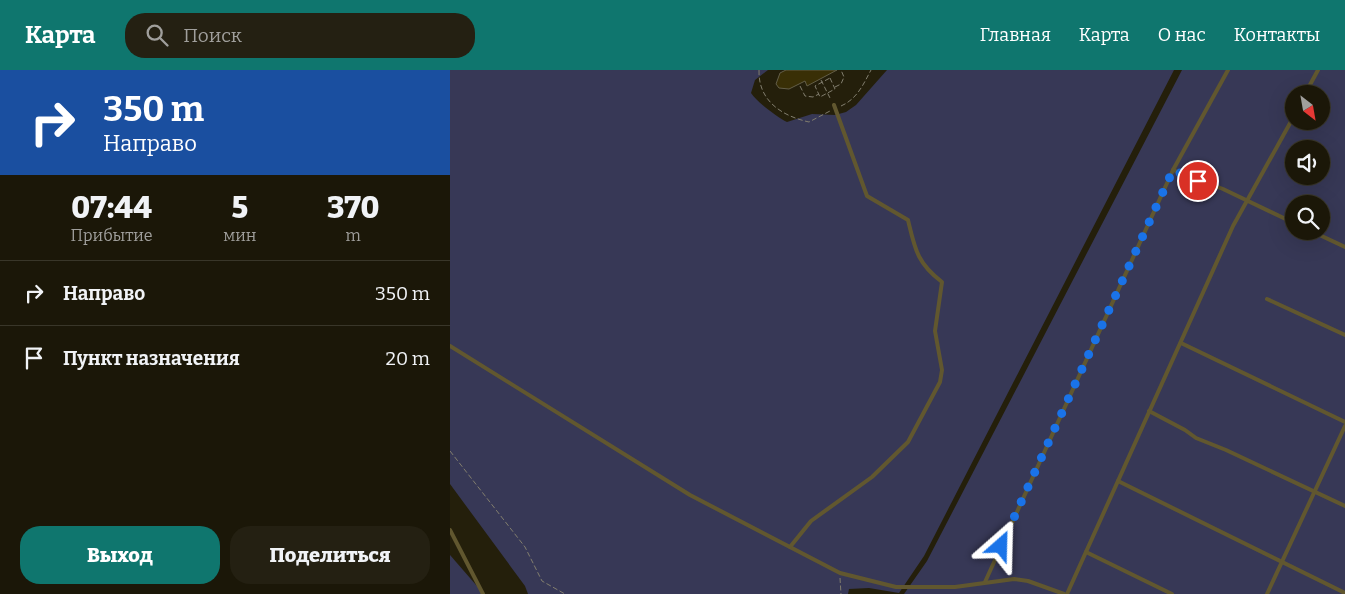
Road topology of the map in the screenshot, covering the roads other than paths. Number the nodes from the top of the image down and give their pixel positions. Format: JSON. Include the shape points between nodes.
{"nodes":[{"id":1,"x":1228,"y":70,"type":"edge"},
{"id":2,"x":1318,"y":70,"type":"edge"},
{"id":3,"x":1310,"y":85,"type":"edge"},
{"id":4,"x":835,"y":107,"type":"road end"},
{"id":5,"x":1286,"y":130,"type":"edge"},
{"id":6,"x":1173,"y":170,"type":"junction"},
{"id":7,"x":1246,"y":201,"type":"junction"},
{"id":8,"x":1285,"y":219,"type":"edge"},
{"id":9,"x":1330,"y":240,"type":"edge"},
{"id":10,"x":1345,"y":247,"type":"edge"},
{"id":11,"x":1267,"y":299,"type":"dead end"},
{"id":12,"x":1345,"y":334,"type":"edge"},
{"id":13,"x":1181,"y":343,"type":"junction"},
{"id":14,"x":450,"y":346,"type":"edge"},
{"id":15,"x":1150,"y":412,"type":"junction"},
{"id":16,"x":1345,"y":422,"type":"edge"},
{"id":17,"x":1345,"y":426,"type":"edge"},
{"id":18,"x":1118,"y":481,"type":"junction"},
{"id":19,"x":1316,"y":491,"type":"junction"},
{"id":20,"x":1345,"y":506,"type":"edge"},
{"id":21,"x":450,"y":530,"type":"edge"},
{"id":22,"x":790,"y":547,"type":"junction"},
{"id":23,"x":1086,"y":552,"type":"junction"},
{"id":24,"x":1282,"y":562,"type":"junction"},
{"id":25,"x":985,"y":582,"type":"junction"},
{"id":26,"x":907,"y":587,"type":"junction"},
{"id":27,"x":1345,"y":593,"type":"edge"},
{"id":28,"x":483,"y":594,"type":"edge"},
{"id":29,"x":909,"y":594,"type":"edge"},
{"id":30,"x":1065,"y":594,"type":"edge"},
{"id":31,"x":1172,"y":594,"type":"edge"},
{"id":32,"x":1267,"y":594,"type":"edge"}],
"edges":[{"from":1,"to":6,"type":"lane"},
{"from":2,"to":3,"type":"lane"},
{"from":4,"to":22,"type":"lane","via":[[867,196],[908,220],[916,254],[942,282],[935,331],[942,370],[940,382],[908,442],[872,477],[811,521]]},
{"from":5,"to":7,"type":"lane"},
{"from":6,"to":7,"type":"lane"},
{"from":6,"to":25,"type":"lane"},
{"from":7,"to":8,"type":"lane"},
{"from":7,"to":13,"type":"lane"},
{"from":9,"to":10,"type":"lane"},
{"from":11,"to":12,"type":"lane"},
{"from":13,"to":15,"type":"lane"},
{"from":13,"to":16,"type":"lane"},
{"from":14,"to":22,"type":"lane","via":[[690,495]]},
{"from":15,"to":18,"type":"lane"},
{"from":15,"to":19,"type":"lane","via":[[1196,438]]},
{"from":17,"to":19,"type":"lane"},
{"from":18,"to":23,"type":"lane"},
{"from":18,"to":24,"type":"lane"},
{"from":19,"to":20,"type":"lane"},
{"from":19,"to":24,"type":"lane"},
{"from":21,"to":28,"type":"lane"},
{"from":22,"to":26,"type":"lane","via":[[840,573],[879,584]]},
{"from":23,"to":30,"type":"lane"},
{"from":23,"to":31,"type":"lane"},
{"from":24,"to":27,"type":"lane"},
{"from":24,"to":32,"type":"lane"},
{"from":25,"to":26,"type":"lane","via":[[955,587]]},
{"from":25,"to":30,"type":"lane","via":[[1028,581]]},
{"from":26,"to":29,"type":"lane"}]}
